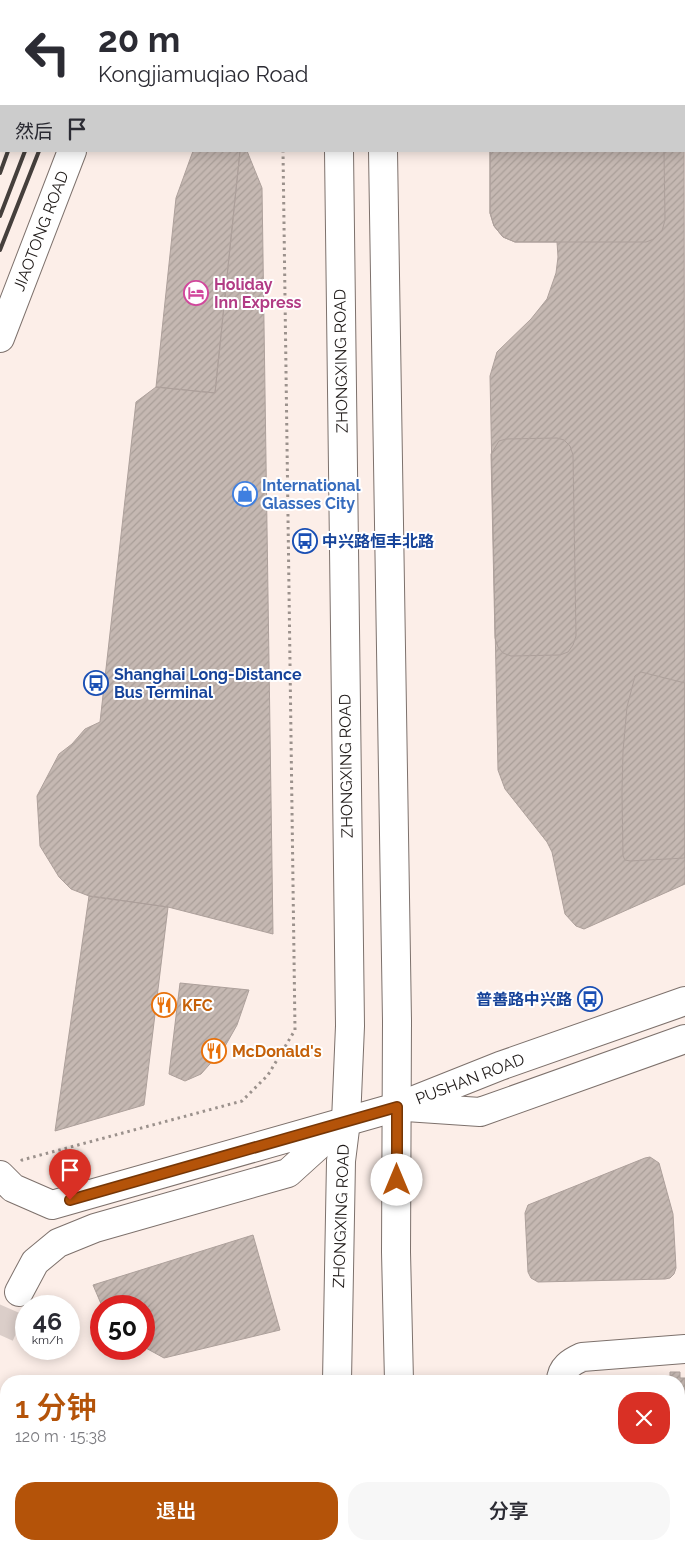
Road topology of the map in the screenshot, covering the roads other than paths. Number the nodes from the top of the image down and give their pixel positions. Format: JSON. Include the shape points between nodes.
{"nodes":[{"id":1,"x":72,"y":152,"type":"edge"},
{"id":2,"x":339,"y":152,"type":"edge"},
{"id":3,"x":383,"y":152,"type":"edge"},
{"id":4,"x":0,"y":338,"type":"edge"},
{"id":5,"x":685,"y":1001,"type":"edge"},
{"id":6,"x":685,"y":1039,"type":"edge"},
{"id":7,"x":397,"y":1107,"type":"junction"},
{"id":8,"x":346,"y":1121,"type":"junction"},
{"id":9,"x":4,"y":1185,"type":"edge"},
{"id":10,"x":19,"y":1292,"type":"tunnel mouth"},
{"id":11,"x":685,"y":1348,"type":"edge"},
{"id":12,"x":337,"y":1375,"type":"edge"},
{"id":13,"x":399,"y":1375,"type":"edge"},
{"id":14,"x":562,"y":1375,"type":"edge"}],
"edges":[{"from":1,"to":4,"type":"main road","name":"JIAOTONG ROAD"},
{"from":2,"to":8,"type":"main road","name":"ZHONGXING ROAD","via":[[350,1026]]},
{"from":3,"to":7,"type":"main road"},
{"from":5,"to":7,"type":"main road","name":"PUSHAN ROAD","via":[[500,1066]]},
{"from":6,"to":7,"type":"main road","name":"PUSHAN ROAD","via":[[480,1112]]},
{"from":7,"to":8,"type":"main road"},
{"from":7,"to":13,"type":"main road"},
{"from":8,"to":9,"type":"main road","via":[[52,1205]]},
{"from":8,"to":10,"type":"main road","via":[[288,1173],[95,1228],[58,1243],[34,1262]]},
{"from":8,"to":12,"type":"main road","name":"ZHONGXING ROAD","via":[[341,1161]]},
{"from":11,"to":14,"type":"main road","via":[[582,1357],[569,1363]]}]}
